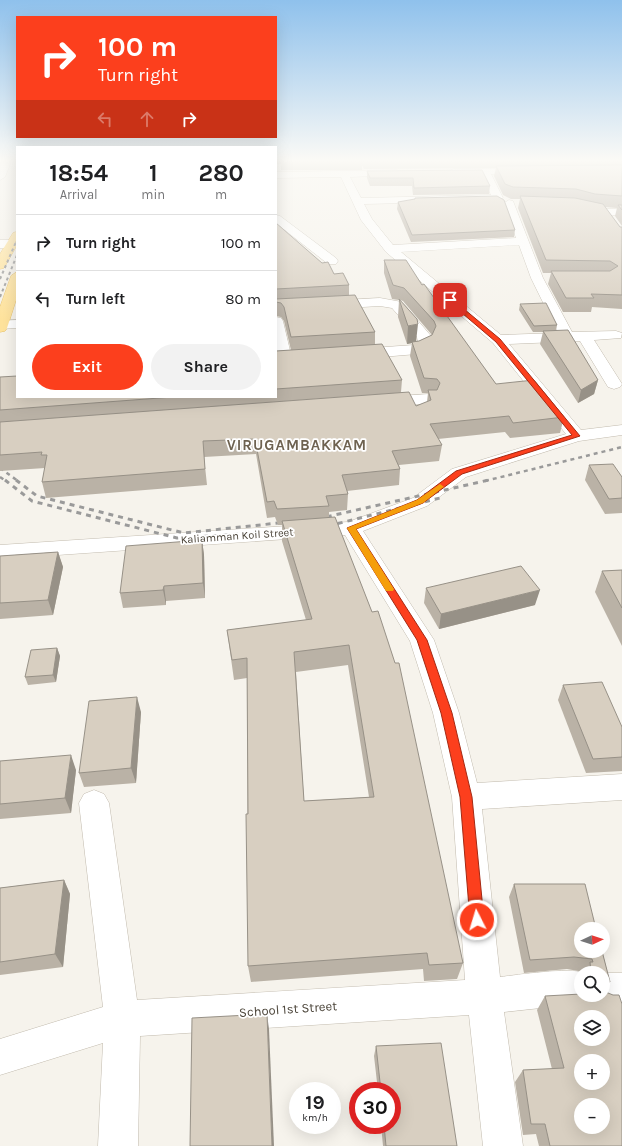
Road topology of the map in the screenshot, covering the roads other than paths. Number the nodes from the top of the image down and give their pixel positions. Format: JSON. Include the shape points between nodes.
{"nodes":[{"id":1,"x":364,"y":213,"type":"edge"},
{"id":2,"x":510,"y":213,"type":"edge"},
{"id":3,"x":606,"y":213,"type":"edge"},
{"id":4,"x":277,"y":219,"type":"edge"},
{"id":5,"x":614,"y":224,"type":"edge"},
{"id":6,"x":10,"y":241,"type":"edge"},
{"id":7,"x":524,"y":241,"type":"junction"},
{"id":8,"x":390,"y":249,"type":"junction"},
{"id":9,"x":332,"y":261,"type":"dead end"},
{"id":10,"x":0,"y":265,"type":"edge"},
{"id":11,"x":537,"y":278,"type":"junction"},
{"id":12,"x":16,"y":279,"type":"edge"},
{"id":13,"x":553,"y":279,"type":"edge"},
{"id":14,"x":277,"y":308,"type":"edge"},
{"id":15,"x":16,"y":324,"type":"edge"},
{"id":16,"x":277,"y":325,"type":"edge"},
{"id":17,"x":0,"y":326,"type":"edge"},
{"id":18,"x":616,"y":335,"type":"dead end"},
{"id":19,"x":567,"y":336,"type":"junction"},
{"id":20,"x":584,"y":336,"type":"junction"},
{"id":21,"x":498,"y":340,"type":"junction"},
{"id":22,"x":343,"y":355,"type":"edge"},
{"id":23,"x":286,"y":359,"type":"edge"},
{"id":24,"x":614,"y":384,"type":"dead end"},
{"id":25,"x":429,"y":399,"type":"edge"},
{"id":26,"x":365,"y":404,"type":"edge"},
{"id":27,"x":622,"y":430,"type":"edge"},
{"id":28,"x":577,"y":436,"type":"junction"},
{"id":29,"x":351,"y":528,"type":"junction"},
{"id":30,"x":0,"y":552,"type":"edge"},
{"id":31,"x":622,"y":787,"type":"edge"},
{"id":32,"x":466,"y":797,"type":"junction"},
{"id":33,"x":94,"y":803,"type":"dead end"},
{"id":34,"x":574,"y":989,"type":"edge"},
{"id":35,"x":610,"y":990,"type":"edge"},
{"id":36,"x":622,"y":990,"type":"edge"},
{"id":37,"x":484,"y":996,"type":"junction"},
{"id":38,"x":122,"y":1019,"type":"junction"},
{"id":39,"x":0,"y":1057,"type":"edge"},
{"id":40,"x":118,"y":1146,"type":"edge"},
{"id":41,"x":503,"y":1146,"type":"edge"}],
"edges":[{"from":1,"to":8,"type":"street"},
{"from":2,"to":7,"type":"street"},
{"from":3,"to":5,"type":"street"},
{"from":4,"to":9,"type":"street"},
{"from":6,"to":10,"type":"main road"},
{"from":7,"to":8,"type":"street"},
{"from":7,"to":11,"type":"street"},
{"from":8,"to":21,"type":"street"},
{"from":11,"to":13,"type":"street"},
{"from":11,"to":19,"type":"street"},
{"from":12,"to":17,"type":"main road"},
{"from":14,"to":22,"type":"street","via":[[393,303],[424,336],[426,342],[417,349]]},
{"from":15,"to":17,"type":"street"},
{"from":16,"to":23,"type":"street"},
{"from":18,"to":20,"type":"street"},
{"from":19,"to":20,"type":"street"},
{"from":19,"to":21,"type":"street"},
{"from":20,"to":24,"type":"street"},
{"from":21,"to":28,"type":"street"},
{"from":25,"to":26,"type":"street"},
{"from":27,"to":28,"type":"street","name":"Kaliamman Koil Street"},
{"from":28,"to":29,"type":"street","name":"Kaliamman Koil Street","via":[[459,472],[420,502]]},
{"from":29,"to":30,"type":"street","name":"Kaliamman Koil Street"},
{"from":29,"to":32,"type":"street","via":[[422,640],[446,713]]},
{"from":31,"to":32,"type":"street"},
{"from":32,"to":37,"type":"street"},
{"from":33,"to":38,"type":"street"},
{"from":34,"to":37,"type":"street","name":"School 1st Street"},
{"from":35,"to":36,"type":"street"},
{"from":37,"to":38,"type":"street","name":"School 1st Street"},
{"from":37,"to":41,"type":"street"},
{"from":38,"to":39,"type":"street","name":"School 1st Street"},
{"from":38,"to":40,"type":"street"}]}
